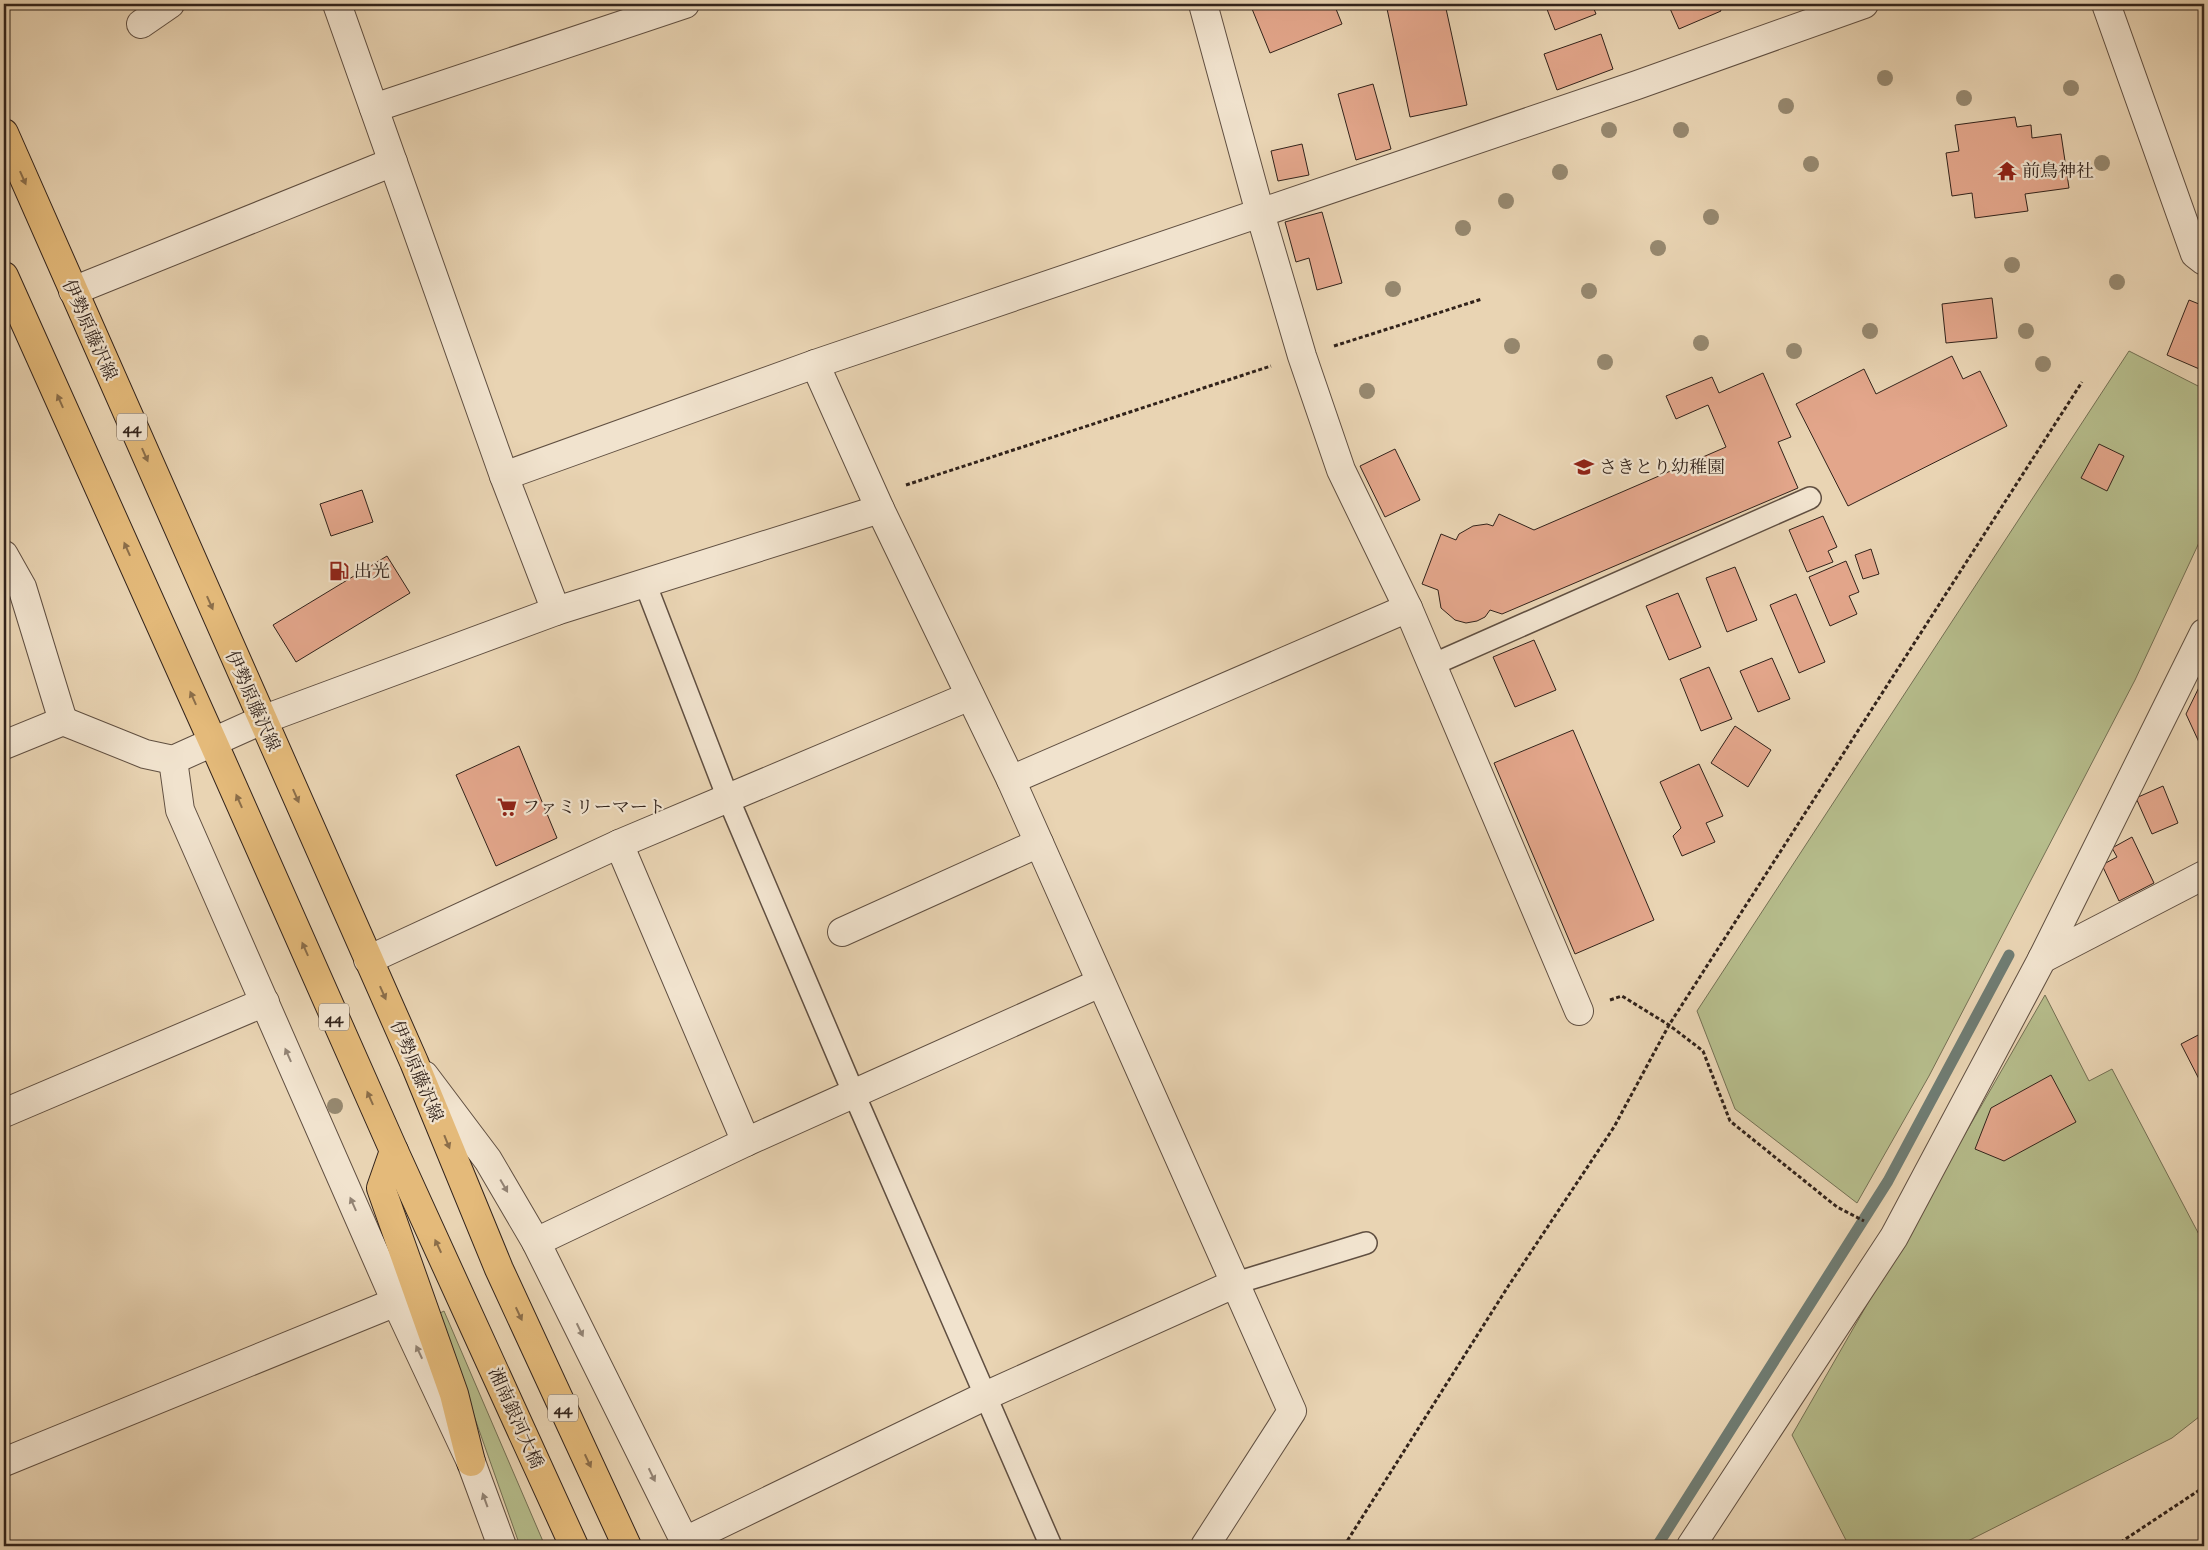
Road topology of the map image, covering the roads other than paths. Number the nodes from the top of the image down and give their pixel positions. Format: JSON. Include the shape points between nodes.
{"nodes":[{"id":1,"x":170,"y":4,"type":"edge"},
{"id":2,"x":337,"y":4,"type":"edge"},
{"id":3,"x":685,"y":4,"type":"edge"},
{"id":4,"x":1203,"y":4,"type":"edge"},
{"id":5,"x":1864,"y":4,"type":"edge"},
{"id":6,"x":2106,"y":4,"type":"edge"},
{"id":7,"x":141,"y":24,"type":"dead end"},
{"id":8,"x":374,"y":108,"type":"junction"},
{"id":9,"x":4,"y":133,"type":"edge"},
{"id":10,"x":393,"y":162,"type":"junction"},
{"id":11,"x":1260,"y":213,"type":"junction"},
{"id":12,"x":2204,"y":260,"type":"edge"},
{"id":13,"x":4,"y":276,"type":"edge"},
{"id":14,"x":73,"y":291,"type":"junction"},
{"id":15,"x":11,"y":310,"type":"edge"},
{"id":16,"x":815,"y":364,"type":"junction"},
{"id":17,"x":504,"y":476,"type":"junction"},
{"id":18,"x":1810,"y":498,"type":"dead end"},
{"id":19,"x":877,"y":502,"type":"junction"},
{"id":20,"x":4,"y":555,"type":"edge"},
{"id":21,"x":645,"y":583,"type":"junction"},
{"id":22,"x":1408,"y":608,"type":"junction"},
{"id":23,"x":556,"y":611,"type":"junction"},
{"id":24,"x":2204,"y":633,"type":"edge"},
{"id":25,"x":1432,"y":665,"type":"junction"},
{"id":26,"x":970,"y":696,"type":"junction"},
{"id":27,"x":262,"y":720,"type":"junction"},
{"id":28,"x":63,"y":721,"type":"junction"},
{"id":29,"x":214,"y":742,"type":"junction"},
{"id":30,"x":4,"y":745,"type":"edge"},
{"id":31,"x":172,"y":760,"type":"junction"},
{"id":32,"x":1011,"y":780,"type":"junction"},
{"id":33,"x":728,"y":798,"type":"junction"},
{"id":34,"x":1039,"y":843,"type":"junction"},
{"id":35,"x":620,"y":844,"type":"junction"},
{"id":36,"x":2204,"y":875,"type":"edge"},
{"id":37,"x":842,"y":932,"type":"dead end"},
{"id":38,"x":2042,"y":959,"type":"junction"},
{"id":39,"x":368,"y":960,"type":"junction"},
{"id":40,"x":1100,"y":983,"type":"junction"},
{"id":41,"x":265,"y":1002,"type":"junction"},
{"id":42,"x":1579,"y":1011,"type":"dead end"},
{"id":43,"x":414,"y":1062,"type":"junction"},
{"id":44,"x":854,"y":1094,"type":"junction"},
{"id":45,"x":4,"y":1113,"type":"edge"},
{"id":46,"x":746,"y":1142,"type":"junction"},
{"id":47,"x":394,"y":1151,"type":"junction"},
{"id":48,"x":536,"y":1242,"type":"junction"},
{"id":49,"x":1366,"y":1243,"type":"dead end"},
{"id":50,"x":1236,"y":1283,"type":"junction"},
{"id":51,"x":396,"y":1302,"type":"junction"},
{"id":52,"x":985,"y":1396,"type":"junction"},
{"id":53,"x":4,"y":1462,"type":"edge"},
{"id":54,"x":472,"y":1462,"type":"junction"},
{"id":55,"x":686,"y":1543,"type":"edge"},
{"id":56,"x":502,"y":1546,"type":"edge"},
{"id":57,"x":574,"y":1546,"type":"edge"},
{"id":58,"x":627,"y":1546,"type":"edge"},
{"id":59,"x":1051,"y":1546,"type":"edge"},
{"id":60,"x":1205,"y":1546,"type":"edge"},
{"id":61,"x":1691,"y":1546,"type":"edge"}],
"edges":[{"from":1,"to":7,"type":"street"},
{"from":2,"to":8,"type":"street"},
{"from":3,"to":8,"type":"street"},
{"from":4,"to":11,"type":"street"},
{"from":5,"to":11,"type":"street"},
{"from":6,"to":12,"type":"street","via":[[2195,254]]},
{"from":8,"to":10,"type":"street"},
{"from":9,"to":14,"type":"main road","name":"伊勢原藤沢線","number":"44","one_way":true},
{"from":10,"to":14,"type":"street"},
{"from":10,"to":17,"type":"street"},
{"from":11,"to":16,"type":"street"},
{"from":11,"to":22,"type":"street","via":[[1302,356],[1341,470]]},
{"from":13,"to":15,"type":"main road","number":"44"},
{"from":14,"to":27,"type":"main road","name":"伊勢原藤沢線","number":"44","one_way":true},
{"from":29,"to":15,"type":"main road","number":"44","one_way":true},
{"from":16,"to":17,"type":"street"},
{"from":16,"to":19,"type":"street"},
{"from":17,"to":23,"type":"street"},
{"from":18,"to":25,"type":"lane"},
{"from":19,"to":21,"type":"street"},
{"from":19,"to":26,"type":"street"},
{"from":20,"to":28,"type":"street","via":[[22,587]]},
{"from":21,"to":23,"type":"street"},
{"from":21,"to":33,"type":"lane"},
{"from":22,"to":25,"type":"street"},
{"from":22,"to":32,"type":"street"},
{"from":23,"to":27,"type":"street"},
{"from":24,"to":38,"type":"street"},
{"from":25,"to":42,"type":"street"},
{"from":26,"to":32,"type":"street"},
{"from":26,"to":33,"type":"street"},
{"from":27,"to":29,"type":"street"},
{"from":27,"to":39,"type":"main road","name":"伊勢原藤沢線","number":"44","one_way":true},
{"from":28,"to":30,"type":"street"},
{"from":28,"to":31,"type":"street","via":[[145,754]]},
{"from":29,"to":31,"type":"street"},
{"from":47,"to":29,"type":"main road","number":"44","one_way":true},
{"from":31,"to":41,"type":"street","via":[[180,810]]},
{"from":32,"to":34,"type":"street"},
{"from":33,"to":35,"type":"street"},
{"from":33,"to":44,"type":"lane"},
{"from":34,"to":37,"type":"street"},
{"from":34,"to":40,"type":"street"},
{"from":35,"to":39,"type":"street"},
{"from":35,"to":46,"type":"street"},
{"from":36,"to":38,"type":"street"},
{"from":38,"to":61,"type":"street","via":[[1894,1237]]},
{"from":39,"to":43,"type":"main road","name":"伊勢原藤沢線","number":"44","one_way":true},
{"from":40,"to":44,"type":"street"},
{"from":40,"to":50,"type":"street"},
{"from":41,"to":45,"type":"street"},
{"from":51,"to":41,"type":"street","one_way":true},
{"from":43,"to":48,"type":"street","one_way":true,"via":[[488,1160]]},
{"from":43,"to":58,"type":"main road","name":"伊勢原藤沢線","number":"44","one_way":true,"via":[[499,1269]]},
{"from":44,"to":46,"type":"street"},
{"from":44,"to":52,"type":"lane"},
{"from":46,"to":48,"type":"street"},
{"from":47,"to":54,"type":"main road","via":[[381,1188],[454,1394]]},
{"from":57,"to":47,"type":"main road","name":"湘南銀河大橋","number":"44","one_way":true},
{"from":48,"to":55,"type":"street","one_way":true},
{"from":49,"to":50,"type":"lane"},
{"from":50,"to":52,"type":"street"},
{"from":50,"to":60,"type":"street","via":[[1292,1411]]},
{"from":51,"to":53,"type":"street"},
{"from":54,"to":51,"type":"street","one_way":true},
{"from":52,"to":55,"type":"street"},
{"from":52,"to":59,"type":"lane"},
{"from":56,"to":54,"type":"street","one_way":true}]}
